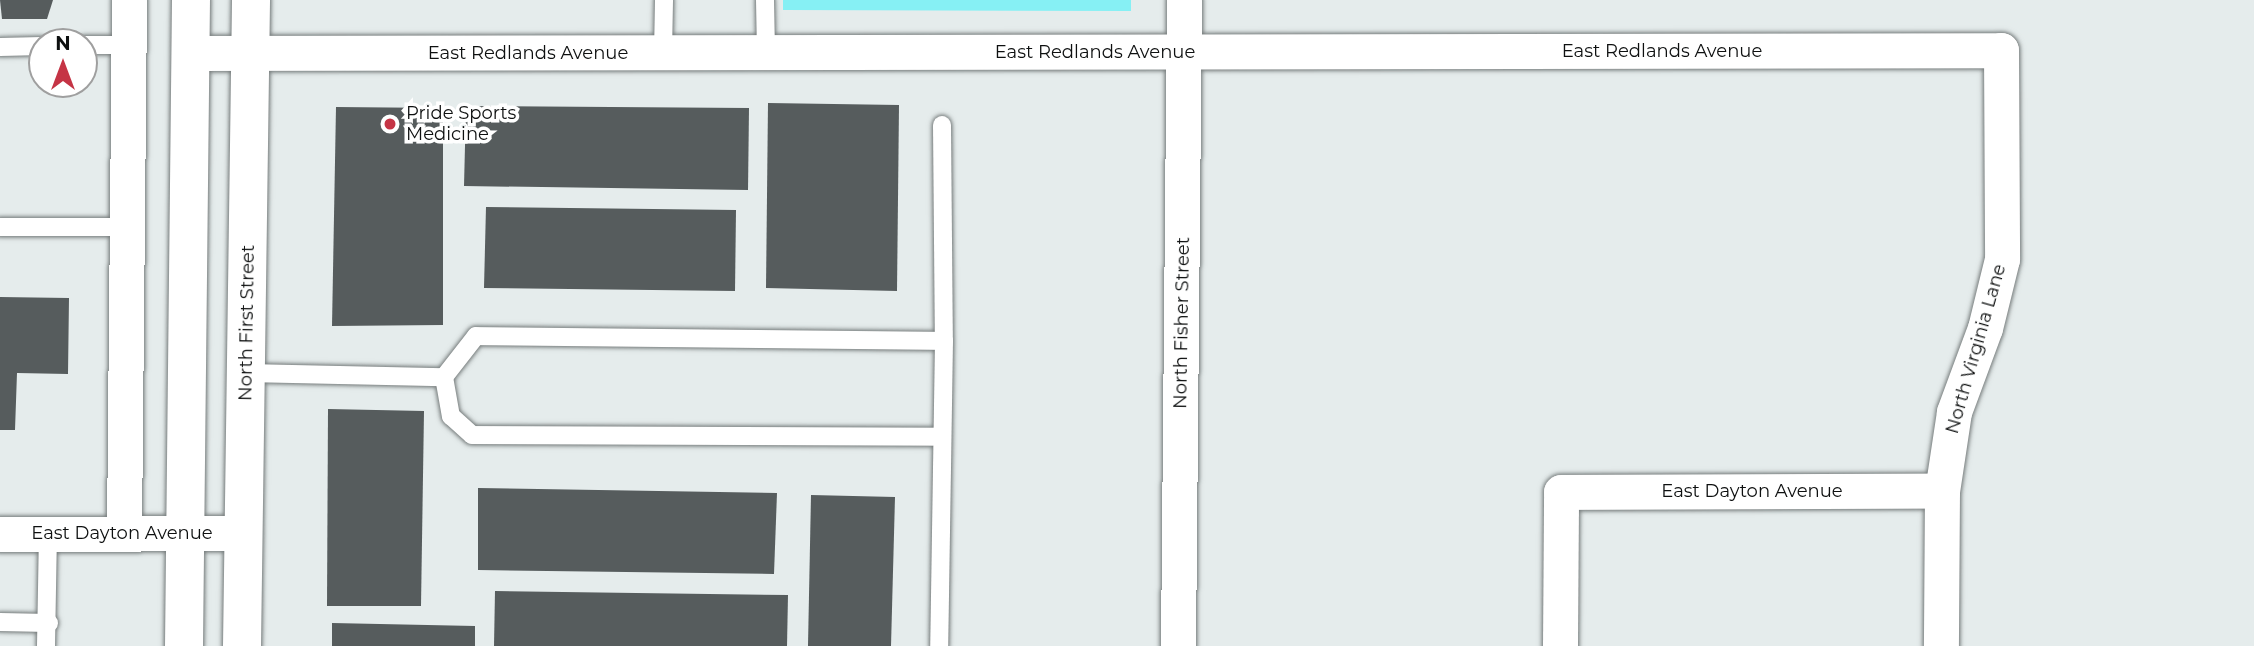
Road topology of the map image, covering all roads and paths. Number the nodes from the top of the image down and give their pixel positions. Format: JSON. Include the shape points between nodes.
{"nodes":[{"id":1,"x":129,"y":0,"type":"edge"},
{"id":2,"x":191,"y":0,"type":"edge"},
{"id":3,"x":251,"y":0,"type":"edge"},
{"id":4,"x":664,"y":0,"type":"edge"},
{"id":5,"x":765,"y":0,"type":"edge"},
{"id":6,"x":1184,"y":0,"type":"edge"},
{"id":7,"x":98,"y":45,"type":"edge"},
{"id":8,"x":128,"y":45,"type":"junction"},
{"id":9,"x":28,"y":46,"type":"edge"},
{"id":10,"x":0,"y":47,"type":"edge"},
{"id":11,"x":2001,"y":51,"type":"joint"},
{"id":12,"x":1185,"y":52,"type":"junction"},
{"id":13,"x":190,"y":53,"type":"junction"},
{"id":14,"x":250,"y":53,"type":"junction"},
{"id":15,"x":663,"y":53,"type":"junction"},
{"id":16,"x":766,"y":53,"type":"junction"},
{"id":17,"x":942,"y":125,"type":"dead end"},
{"id":18,"x":0,"y":227,"type":"edge"},
{"id":19,"x":127,"y":227,"type":"junction"},
{"id":20,"x":944,"y":341,"type":"junction"},
{"id":21,"x":246,"y":373,"type":"junction"},
{"id":22,"x":444,"y":377,"type":"junction"},
{"id":23,"x":942,"y":437,"type":"junction"},
{"id":24,"x":1942,"y":491,"type":"junction"},
{"id":25,"x":124,"y":532,"type":"junction"},
{"id":26,"x":185,"y":532,"type":"junction"},
{"id":27,"x":48,"y":533,"type":"junction"},
{"id":28,"x":244,"y":533,"type":"junction"},
{"id":29,"x":0,"y":534,"type":"edge"},
{"id":30,"x":0,"y":622,"type":"edge"},
{"id":31,"x":49,"y":623,"type":"junction"},
{"id":32,"x":46,"y":646,"type":"edge"},
{"id":33,"x":184,"y":646,"type":"edge"},
{"id":34,"x":242,"y":646,"type":"edge"},
{"id":35,"x":939,"y":646,"type":"edge"},
{"id":36,"x":1178,"y":646,"type":"edge"},
{"id":37,"x":1560,"y":646,"type":"edge"},
{"id":38,"x":1941,"y":646,"type":"edge"}],
"edges":[{"from":1,"to":8,"type":"street"},
{"from":2,"to":13,"type":"main road"},
{"from":3,"to":14,"type":"main road","name":"North First Street"},
{"from":4,"to":15,"type":"lane"},
{"from":5,"to":16,"type":"lane"},
{"from":6,"to":12,"type":"street","name":"North Fisher Street"},
{"from":7,"to":8,"type":"lane"},
{"from":8,"to":19,"type":"street"},
{"from":9,"to":10,"type":"lane"},
{"from":11,"to":12,"type":"street","name":"East Redlands Avenue"},
{"from":11,"to":24,"type":"street","name":"North Virginia Lane","via":[[2002,259],[1954,412]]},
{"from":12,"to":16,"type":"street","name":"East Redlands Avenue"},
{"from":12,"to":36,"type":"street","name":"North Fisher Street"},
{"from":13,"to":14,"type":"street","name":"East Redlands Avenue"},
{"from":13,"to":26,"type":"main road"},
{"from":14,"to":15,"type":"street","name":"East Redlands Avenue"},
{"from":14,"to":21,"type":"main road","name":"North First Street"},
{"from":15,"to":16,"type":"street","name":"East Redlands Avenue"},
{"from":17,"to":20,"type":"lane"},
{"from":18,"to":19,"type":"lane"},
{"from":19,"to":25,"type":"street"},
{"from":20,"to":22,"type":"lane","via":[[476,336]]},
{"from":20,"to":23,"type":"lane"},
{"from":21,"to":22,"type":"lane"},
{"from":21,"to":28,"type":"main road","name":"North First Street"},
{"from":22,"to":23,"type":"lane","via":[[451,416],[472,435]]},
{"from":23,"to":35,"type":"lane"},
{"from":24,"to":37,"type":"street","name":"East Dayton Avenue","via":[[1561,492]]},
{"from":24,"to":38,"type":"street","name":"North Virginia Lane"},
{"from":25,"to":26,"type":"street","name":"East Dayton Avenue"},
{"from":25,"to":27,"type":"street","name":"East Dayton Avenue"},
{"from":26,"to":28,"type":"street","name":"East Dayton Avenue"},
{"from":26,"to":33,"type":"main road"},
{"from":27,"to":29,"type":"street","name":"East Dayton Avenue"},
{"from":27,"to":31,"type":"lane"},
{"from":28,"to":34,"type":"main road","name":"North First Street"},
{"from":30,"to":31,"type":"lane"},
{"from":31,"to":32,"type":"lane"}]}
